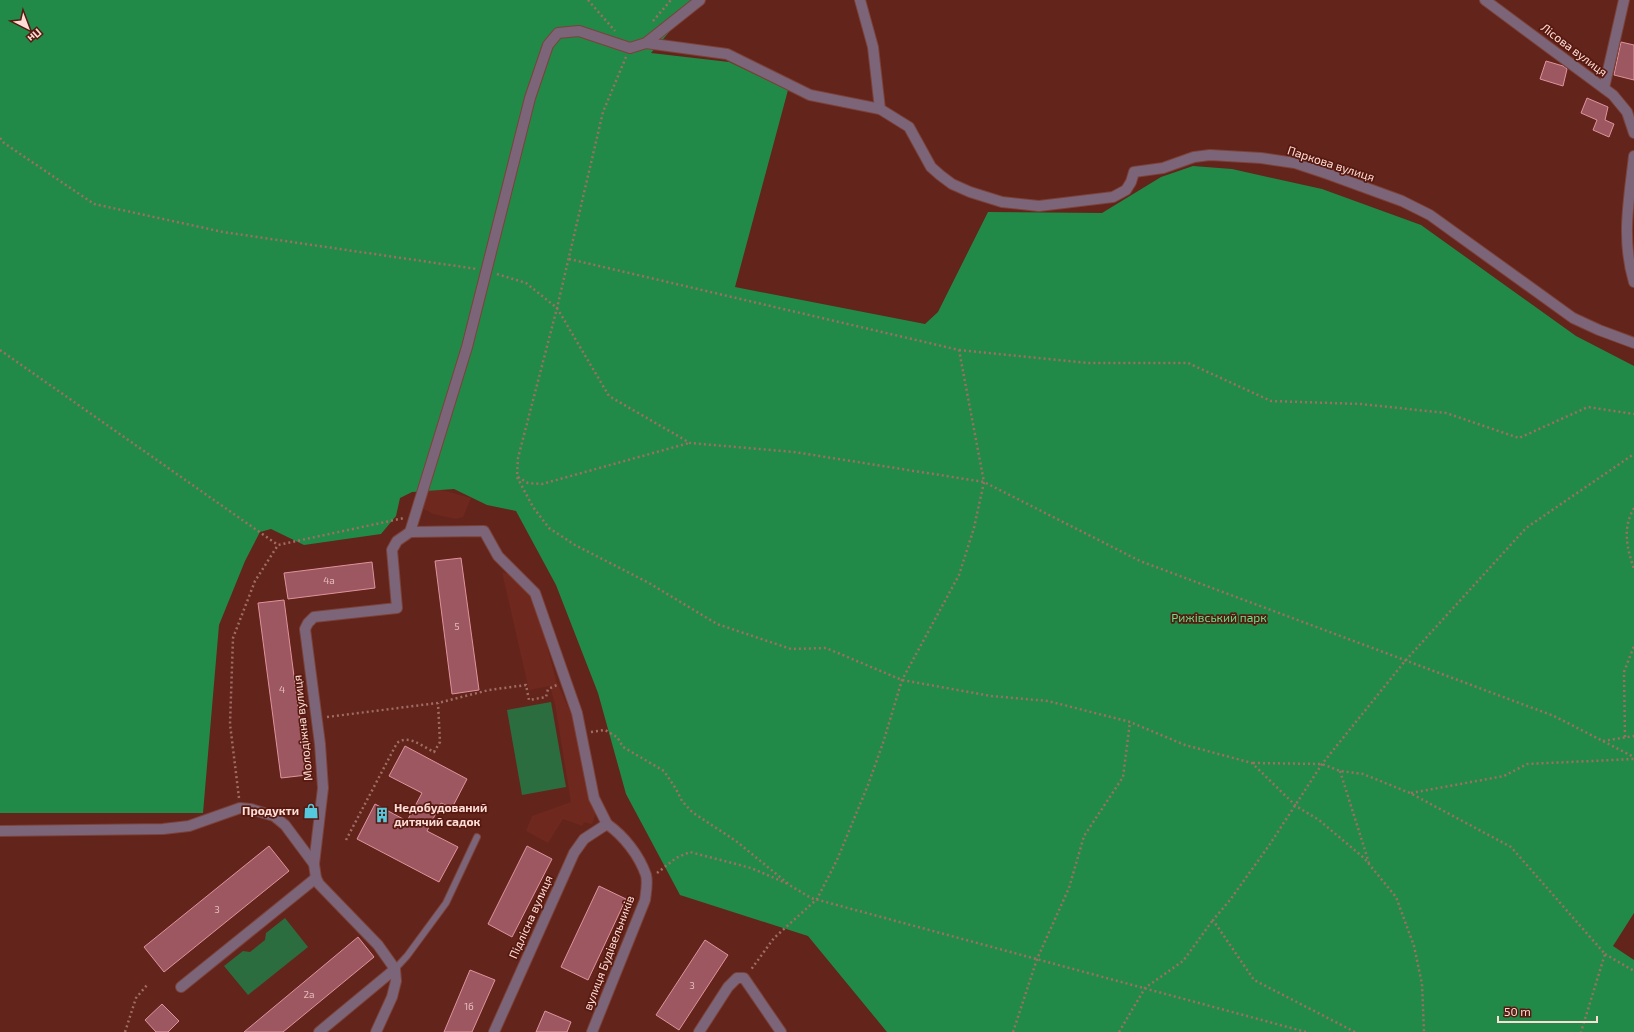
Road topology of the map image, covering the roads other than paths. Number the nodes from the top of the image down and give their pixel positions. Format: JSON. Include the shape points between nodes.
{"nodes":[{"id":1,"x":700,"y":0,"type":"edge"},
{"id":2,"x":860,"y":0,"type":"edge"},
{"id":3,"x":1485,"y":0,"type":"edge"},
{"id":4,"x":1624,"y":0,"type":"edge"},
{"id":5,"x":646,"y":43,"type":"junction"},
{"id":6,"x":1604,"y":88,"type":"junction"},
{"id":7,"x":880,"y":109,"type":"junction"},
{"id":8,"x":1634,"y":133,"type":"edge"},
{"id":9,"x":1634,"y":156,"type":"edge"},
{"id":10,"x":1634,"y":282,"type":"edge"},
{"id":11,"x":1634,"y":343,"type":"edge"},
{"id":12,"x":410,"y":532,"type":"junction"},
{"id":13,"x":606,"y":824,"type":"junction"},
{"id":14,"x":0,"y":831,"type":"edge"},
{"id":15,"x":477,"y":837,"type":"dead end"},
{"id":16,"x":314,"y":864,"type":"junction"},
{"id":17,"x":316,"y":878,"type":"junction"},
{"id":18,"x":395,"y":969,"type":"junction"},
{"id":19,"x":181,"y":987,"type":"dead end"},
{"id":20,"x":319,"y":1032,"type":"edge"},
{"id":21,"x":376,"y":1032,"type":"edge"},
{"id":22,"x":494,"y":1032,"type":"edge"},
{"id":23,"x":592,"y":1032,"type":"edge"},
{"id":24,"x":699,"y":1032,"type":"edge"},
{"id":25,"x":781,"y":1032,"type":"edge"}],
"edges":[{"from":1,"to":5,"type":"street"},
{"from":2,"to":7,"type":"street","via":[[873,48]]},
{"from":3,"to":6,"type":"street","name":"Лісова вулиця"},
{"from":4,"to":6,"type":"street"},
{"from":5,"to":7,"type":"street","via":[[727,54],[810,95]]},
{"from":5,"to":12,"type":"street","via":[[630,48],[579,31],[558,34],[548,45],[530,98],[467,347]]},
{"from":6,"to":8,"type":"street","name":"Лісова вулиця","via":[[1627,112]]},
{"from":7,"to":11,"type":"street","name":"Паркова вулиця","via":[[909,127],[931,167],[952,184],[996,200],[1021,204],[1039,206],[1113,197],[1126,190],[1134,172],[1162,168],[1194,157],[1232,155],[1295,163],[1402,201],[1430,215],[1573,318]]},
{"from":9,"to":10,"type":"street","via":[[1626,244]]},
{"from":12,"to":13,"type":"street","via":[[484,531],[498,556],[535,593],[554,652],[567,682],[594,798]]},
{"from":12,"to":16,"type":"street","name":"Молодіжна вулиця","via":[[396,541],[392,550],[397,608],[314,617],[305,629],[322,788]]},
{"from":13,"to":22,"type":"street","name":"Підлісна вулиця","via":[[584,839],[574,853]]},
{"from":13,"to":23,"type":"street","name":"вулиця Будівельників","via":[[622,836],[646,876],[645,900]]},
{"from":14,"to":16,"type":"street","via":[[163,829],[189,826],[240,808],[251,809],[274,816],[285,825]]},
{"from":15,"to":18,"type":"lane","via":[[446,903]]},
{"from":16,"to":17,"type":"street","name":"Молодіжна вулиця"},
{"from":17,"to":18,"type":"street","via":[[378,945]]},
{"from":17,"to":19,"type":"street"},
{"from":18,"to":20,"type":"street"},
{"from":18,"to":21,"type":"street","via":[[396,981],[392,997]]},
{"from":24,"to":25,"type":"street","via":[[728,987],[740,978]]}]}
